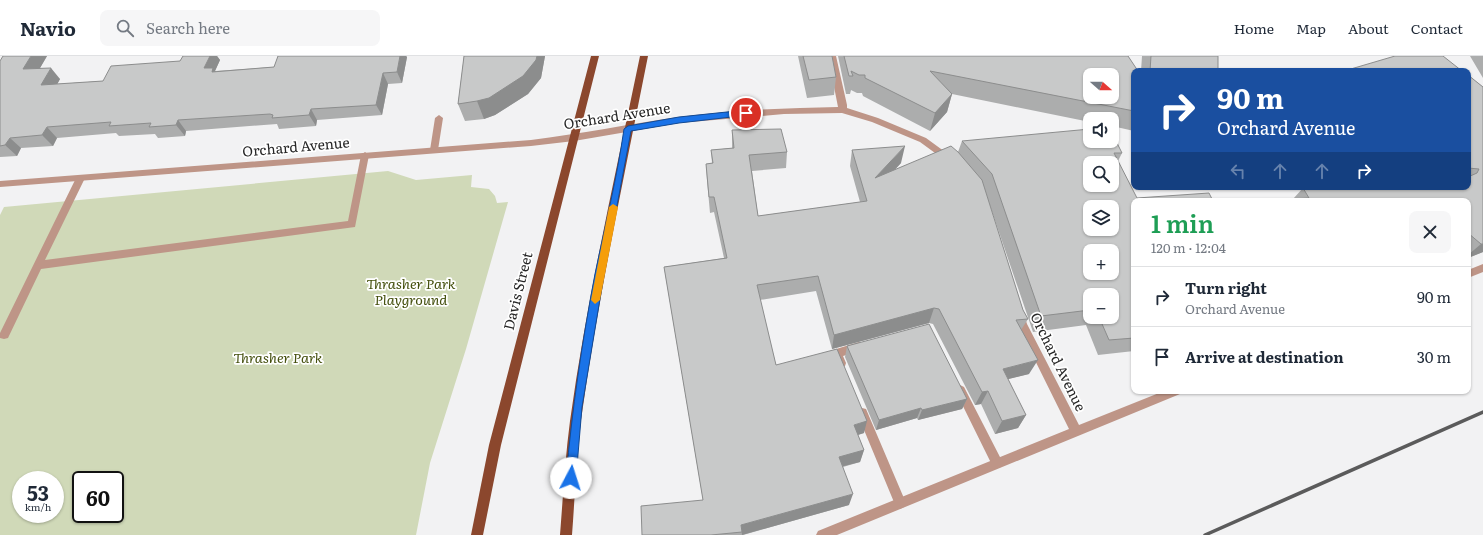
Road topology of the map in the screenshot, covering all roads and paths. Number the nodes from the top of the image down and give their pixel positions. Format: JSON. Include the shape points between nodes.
{"nodes":[{"id":1,"x":595,"y":56,"type":"edge"},
{"id":2,"x":644,"y":56,"type":"edge"},
{"id":3,"x":832,"y":56,"type":"edge"},
{"id":4,"x":842,"y":110,"type":"junction"},
{"id":5,"x":439,"y":118,"type":"dead end"},
{"id":6,"x":628,"y":129,"type":"junction"},
{"id":7,"x":574,"y":138,"type":"junction"},
{"id":8,"x":434,"y":150,"type":"junction"},
{"id":9,"x":365,"y":155,"type":"junction"},
{"id":10,"x":957,"y":165,"type":"edge"},
{"id":11,"x":80,"y":178,"type":"junction"},
{"id":12,"x":0,"y":184,"type":"edge"},
{"id":13,"x":38,"y":265,"type":"junction"},
{"id":14,"x":1483,"y":268,"type":"edge"},
{"id":15,"x":1471,"y":273,"type":"edge"},
{"id":16,"x":1015,"y":303,"type":"edge"},
{"id":17,"x":4,"y":335,"type":"dead end"},
{"id":18,"x":867,"y":345,"type":"edge"},
{"id":19,"x":846,"y":374,"type":"edge"},
{"id":20,"x":954,"y":378,"type":"edge"},
{"id":21,"x":1168,"y":394,"type":"edge"},
{"id":22,"x":858,"y":403,"type":"edge"},
{"id":23,"x":1076,"y":431,"type":"junction"},
{"id":24,"x":997,"y":464,"type":"junction"},
{"id":25,"x":900,"y":503,"type":"junction"},
{"id":26,"x":477,"y":535,"type":"edge"},
{"id":27,"x":566,"y":535,"type":"edge"},
{"id":28,"x":822,"y":535,"type":"edge"}],
"edges":[{"from":1,"to":7,"type":"main road","name":"Davis Street"},
{"from":2,"to":6,"type":"main road"},
{"from":3,"to":4,"type":"street","via":[[843,104]]},
{"from":4,"to":6,"type":"street","name":"Orchard Avenue","via":[[784,110],[734,114]]},
{"from":4,"to":10,"type":"street","name":"Orchard Avenue","via":[[875,120],[923,140]]},
{"from":5,"to":8,"type":"street"},
{"from":6,"to":7,"type":"street","name":"Orchard Avenue"},
{"from":6,"to":27,"type":"main road","via":[[578,407]]},
{"from":7,"to":8,"type":"street","name":"Orchard Avenue"},
{"from":7,"to":26,"type":"main road","name":"Davis Street","via":[[495,445]]},
{"from":8,"to":9,"type":"street","name":"Orchard Avenue"},
{"from":9,"to":11,"type":"street","name":"Orchard Avenue"},
{"from":9,"to":13,"type":"street","via":[[352,224]]},
{"from":11,"to":12,"type":"street","name":"Orchard Avenue"},
{"from":11,"to":13,"type":"street"},
{"from":13,"to":17,"type":"street"},
{"from":14,"to":15,"type":"street"},
{"from":16,"to":23,"type":"street","name":"Orchard Avenue","via":[[1022,324]]},
{"from":18,"to":19,"type":"street","via":[[837,353]]},
{"from":20,"to":24,"type":"street"},
{"from":21,"to":23,"type":"street"},
{"from":22,"to":25,"type":"street"},
{"from":23,"to":24,"type":"street"},
{"from":24,"to":25,"type":"street"},
{"from":25,"to":28,"type":"street"}]}
